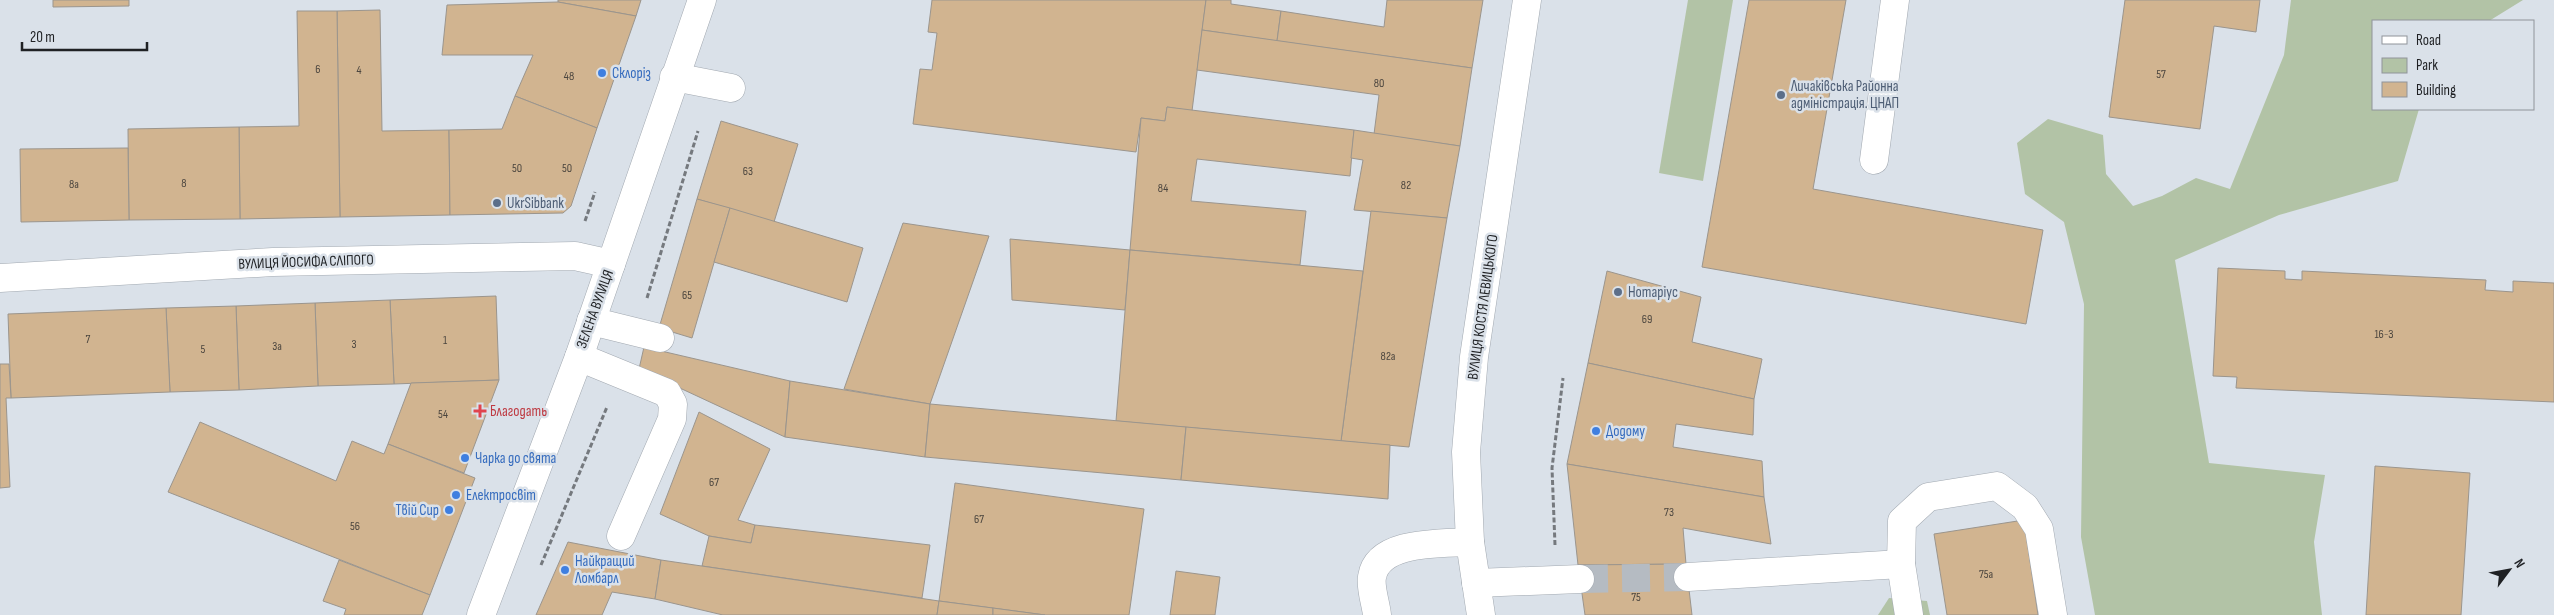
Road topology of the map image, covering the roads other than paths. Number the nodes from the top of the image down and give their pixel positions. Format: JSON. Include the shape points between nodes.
{"nodes":[{"id":1,"x":702,"y":0,"type":"edge"},
{"id":2,"x":1527,"y":0,"type":"edge"},
{"id":3,"x":1895,"y":0,"type":"edge"},
{"id":4,"x":674,"y":78,"type":"junction"},
{"id":5,"x":721,"y":86,"type":"road end"},
{"id":6,"x":1874,"y":160,"type":"dead end"},
{"id":7,"x":611,"y":264,"type":"junction"},
{"id":8,"x":0,"y":278,"type":"edge"},
{"id":9,"x":591,"y":321,"type":"junction"},
{"id":10,"x":649,"y":335,"type":"road end"},
{"id":11,"x":578,"y":356,"type":"junction"},
{"id":12,"x":621,"y":536,"type":"dead end"},
{"id":13,"x":1470,"y":542,"type":"junction"},
{"id":14,"x":1901,"y":564,"type":"junction"},
{"id":15,"x":1688,"y":577,"type":"tunnel mouth"},
{"id":16,"x":1568,"y":579,"type":"tunnel mouth"},
{"id":17,"x":1476,"y":583,"type":"junction"},
{"id":18,"x":481,"y":615,"type":"edge"},
{"id":19,"x":1377,"y":615,"type":"edge"},
{"id":20,"x":1481,"y":615,"type":"edge"},
{"id":21,"x":1909,"y":615,"type":"edge"},
{"id":22,"x":2053,"y":615,"type":"edge"}],
"edges":[{"from":1,"to":4,"type":"main road","name":"ЗЕЛЕНА ВУЛИЦЯ"},
{"from":2,"to":13,"type":"main road","name":"ВУЛИЦЯ КОСТЯ ЛЕВИЦЬКОГО","via":[[1474,357],[1466,452]]},
{"from":3,"to":6,"type":"main road"},
{"from":4,"to":5,"type":"main road"},
{"from":4,"to":7,"type":"main road","name":"ЗЕЛЕНА ВУЛИЦЯ"},
{"from":7,"to":8,"type":"main road","name":"ВУЛИЦЯ ЙОСИФА СЛІПОГО","via":[[575,256],[273,262]]},
{"from":7,"to":9,"type":"main road","name":"ЗЕЛЕНА ВУЛИЦЯ"},
{"from":9,"to":10,"type":"main road"},
{"from":9,"to":11,"type":"main road","name":"ЗЕЛЕНА ВУЛИЦЯ"},
{"from":11,"to":12,"type":"main road","via":[[667,393],[673,404],[672,419]]},
{"from":11,"to":18,"type":"main road","name":"ЗЕЛЕНА ВУЛИЦЯ"},
{"from":13,"to":17,"type":"main road","name":"ВУЛИЦЯ КОСТЯ ЛЕВИЦЬКОГО"},
{"from":13,"to":19,"type":"main road","via":[[1402,548],[1380,558],[1372,577]]},
{"from":14,"to":15,"type":"main road"},
{"from":14,"to":21,"type":"main road"},
{"from":14,"to":22,"type":"main road","via":[[1902,521],[1928,497],[1997,486],[2025,507],[2039,530]]},
{"from":16,"to":17,"type":"main road"},
{"from":17,"to":20,"type":"main road","name":"ВУЛИЦЯ КОСТЯ ЛЕВИЦЬКОГО"}]}
